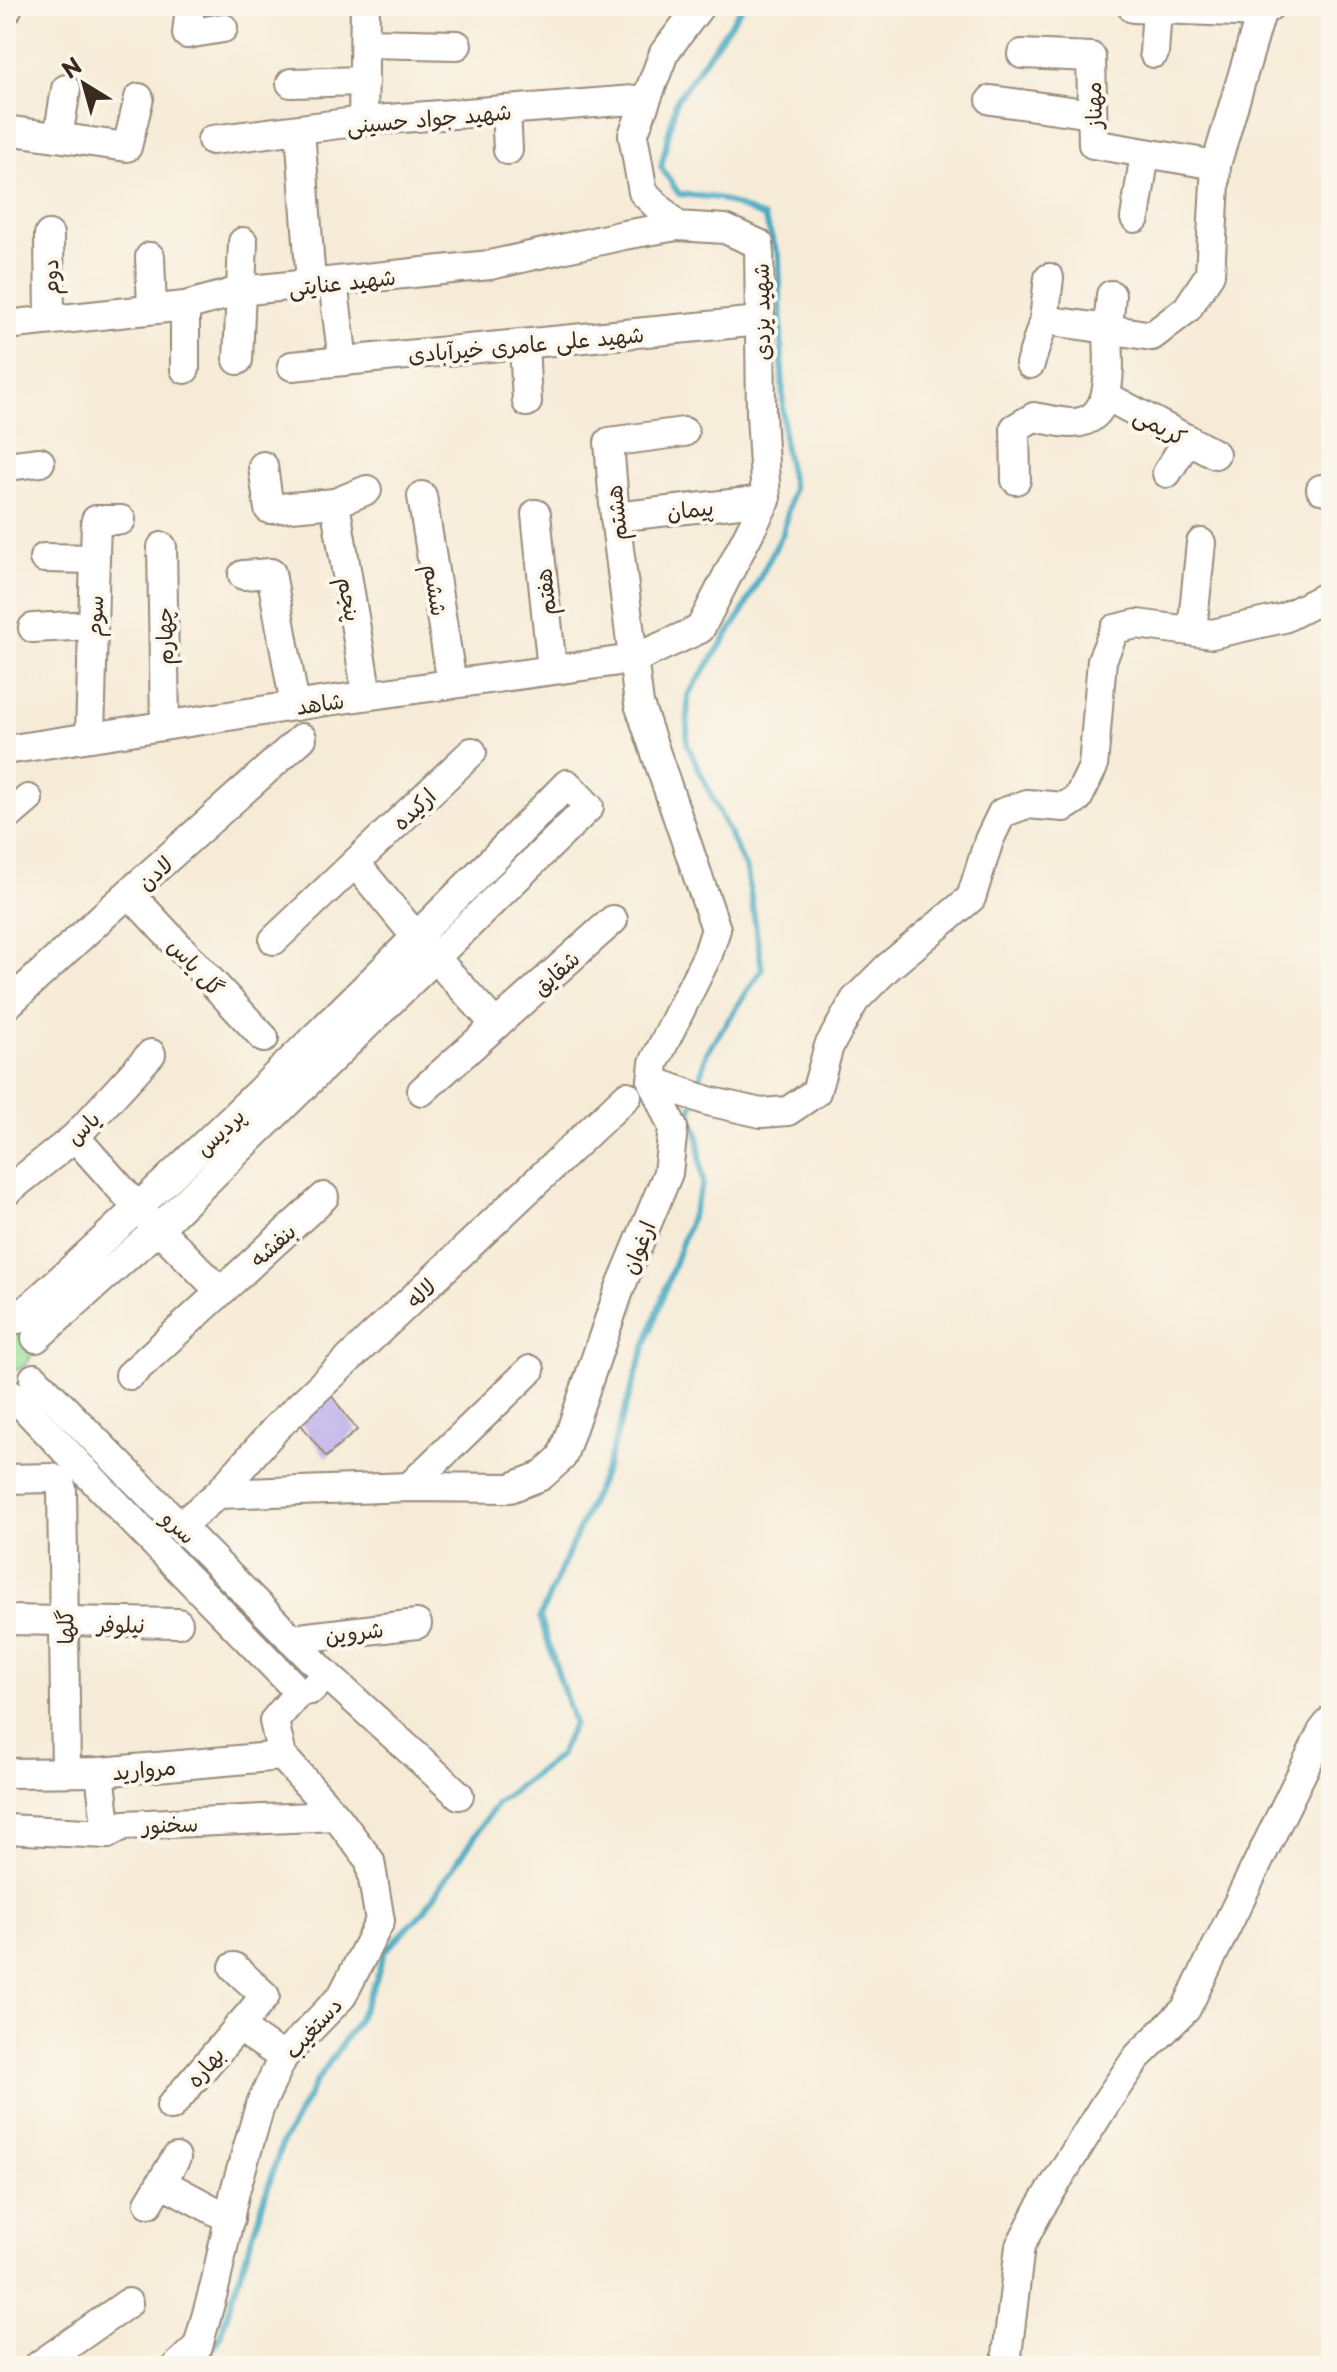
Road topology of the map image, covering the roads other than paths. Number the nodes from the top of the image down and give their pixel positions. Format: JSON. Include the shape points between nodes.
{"nodes":[{"id":1,"x":190,"y":6,"type":"edge"},
{"id":2,"x":365,"y":6,"type":"edge"},
{"id":3,"x":700,"y":6,"type":"edge"},
{"id":4,"x":1266,"y":10,"type":"edge"},
{"id":5,"x":223,"y":28,"type":"dead end"},
{"id":6,"x":365,"y":43,"type":"junction"},
{"id":7,"x":457,"y":45,"type":"dead end"},
{"id":8,"x":1154,"y":53,"type":"dead end"},
{"id":9,"x":1022,"y":54,"type":"dead end"},
{"id":10,"x":364,"y":81,"type":"junction"},
{"id":11,"x":291,"y":83,"type":"dead end"},
{"id":12,"x":66,"y":89,"type":"dead end"},
{"id":13,"x":139,"y":98,"type":"dead end"},
{"id":14,"x":646,"y":99,"type":"junction"},
{"id":15,"x":991,"y":100,"type":"dead end"},
{"id":16,"x":506,"y":110,"type":"junction"},
{"id":17,"x":1092,"y":114,"type":"junction"},
{"id":18,"x":363,"y":121,"type":"junction"},
{"id":19,"x":300,"y":129,"type":"junction"},
{"id":20,"x":6,"y":130,"type":"edge"},
{"id":21,"x":58,"y":137,"type":"junction"},
{"id":22,"x":212,"y":140,"type":"dead end"},
{"id":23,"x":508,"y":150,"type":"dead end"},
{"id":24,"x":1145,"y":153,"type":"junction"},
{"id":25,"x":1216,"y":165,"type":"junction"},
{"id":26,"x":1135,"y":218,"type":"dead end"},
{"id":27,"x":677,"y":226,"type":"junction"},
{"id":28,"x":49,"y":235,"type":"dead end"},
{"id":29,"x":243,"y":242,"type":"dead end"},
{"id":30,"x":150,"y":257,"type":"dead end"},
{"id":31,"x":1049,"y":278,"type":"dead end"},
{"id":32,"x":322,"y":283,"type":"junction"},
{"id":33,"x":240,"y":291,"type":"junction"},
{"id":34,"x":1111,"y":295,"type":"dead end"},
{"id":35,"x":185,"y":306,"type":"junction"},
{"id":36,"x":152,"y":309,"type":"junction"},
{"id":37,"x":50,"y":320,"type":"junction"},
{"id":38,"x":1044,"y":320,"type":"junction"},
{"id":39,"x":760,"y":321,"type":"junction"},
{"id":40,"x":6,"y":325,"type":"edge"},
{"id":41,"x":1108,"y":329,"type":"junction"},
{"id":42,"x":524,"y":344,"type":"junction"},
{"id":43,"x":238,"y":360,"type":"dead end"},
{"id":44,"x":343,"y":361,"type":"junction"},
{"id":45,"x":1030,"y":364,"type":"dead end"},
{"id":46,"x":292,"y":366,"type":"dead end"},
{"id":47,"x":185,"y":369,"type":"dead end"},
{"id":48,"x":1108,"y":397,"type":"junction"},
{"id":49,"x":527,"y":402,"type":"dead end"},
{"id":50,"x":684,"y":432,"type":"dead end"},
{"id":51,"x":1188,"y":439,"type":"junction"},
{"id":52,"x":1215,"y":454,"type":"dead end"},
{"id":53,"x":40,"y":462,"type":"dead end"},
{"id":54,"x":6,"y":466,"type":"edge"},
{"id":55,"x":263,"y":466,"type":"dead end"},
{"id":56,"x":1167,"y":473,"type":"dead end"},
{"id":57,"x":1016,"y":480,"type":"dead end"},
{"id":58,"x":367,"y":490,"type":"dead end"},
{"id":59,"x":422,"y":496,"type":"dead end"},
{"id":60,"x":766,"y":500,"type":"junction"},
{"id":61,"x":335,"y":503,"type":"junction"},
{"id":62,"x":536,"y":514,"type":"dead end"},
{"id":63,"x":615,"y":517,"type":"junction"},
{"id":64,"x":121,"y":520,"type":"dead end"},
{"id":65,"x":1201,"y":543,"type":"dead end"},
{"id":66,"x":162,"y":547,"type":"dead end"},
{"id":67,"x":44,"y":558,"type":"dead end"},
{"id":68,"x":95,"y":559,"type":"junction"},
{"id":69,"x":243,"y":575,"type":"dead end"},
{"id":70,"x":1331,"y":594,"type":"edge"},
{"id":71,"x":93,"y":625,"type":"junction"},
{"id":72,"x":33,"y":628,"type":"dead end"},
{"id":73,"x":1192,"y":631,"type":"junction"},
{"id":74,"x":634,"y":659,"type":"junction"},
{"id":75,"x":552,"y":670,"type":"junction"},
{"id":76,"x":452,"y":684,"type":"junction"},
{"id":77,"x":367,"y":695,"type":"junction"},
{"id":78,"x":295,"y":706,"type":"junction"},
{"id":79,"x":165,"y":725,"type":"junction"},
{"id":80,"x":90,"y":737,"type":"junction"},
{"id":81,"x":302,"y":738,"type":"dead end"},
{"id":82,"x":6,"y":750,"type":"edge"},
{"id":83,"x":472,"y":752,"type":"dead end"},
{"id":84,"x":28,"y":799,"type":"dead end"},
{"id":85,"x":6,"y":818,"type":"edge"},
{"id":86,"x":355,"y":863,"type":"junction"},
{"id":87,"x":130,"y":894,"type":"junction"},
{"id":88,"x":613,"y":920,"type":"dead end"},
{"id":89,"x":274,"y":940,"type":"dead end"},
{"id":90,"x":427,"y":948,"type":"junction"},
{"id":91,"x":6,"y":1006,"type":"edge"},
{"id":92,"x":496,"y":1025,"type":"junction"},
{"id":93,"x":264,"y":1038,"type":"dead end"},
{"id":94,"x":151,"y":1054,"type":"dead end"},
{"id":95,"x":652,"y":1081,"type":"junction"},
{"id":96,"x":422,"y":1091,"type":"dead end"},
{"id":97,"x":627,"y":1096,"type":"dead end"},
{"id":98,"x":75,"y":1137,"type":"junction"},
{"id":99,"x":6,"y":1192,"type":"edge"},
{"id":100,"x":324,"y":1197,"type":"dead end"},
{"id":101,"x":150,"y":1218,"type":"junction"},
{"id":102,"x":220,"y":1291,"type":"junction"},
{"id":103,"x":20,"y":1324,"type":"edge"},
{"id":104,"x":530,"y":1370,"type":"dead end"},
{"id":105,"x":130,"y":1375,"type":"dead end"},
{"id":106,"x":18,"y":1390,"type":"edge"},
{"id":107,"x":6,"y":1479,"type":"edge"},
{"id":108,"x":409,"y":1487,"type":"junction"},
{"id":109,"x":218,"y":1494,"type":"junction"},
{"id":110,"x":180,"y":1526,"type":"junction"},
{"id":111,"x":240,"y":1587,"type":"junction"},
{"id":112,"x":218,"y":1606,"type":"junction"},
{"id":113,"x":6,"y":1620,"type":"edge"},
{"id":114,"x":64,"y":1622,"type":"junction"},
{"id":115,"x":178,"y":1623,"type":"dead end"},
{"id":116,"x":417,"y":1624,"type":"dead end"},
{"id":117,"x":291,"y":1639,"type":"junction"},
{"id":118,"x":326,"y":1674,"type":"junction"},
{"id":119,"x":299,"y":1692,"type":"junction"},
{"id":120,"x":1331,"y":1720,"type":"edge"},
{"id":121,"x":282,"y":1756,"type":"junction"},
{"id":122,"x":66,"y":1771,"type":"junction"},
{"id":123,"x":100,"y":1772,"type":"junction"},
{"id":124,"x":6,"y":1773,"type":"edge"},
{"id":125,"x":459,"y":1795,"type":"dead end"},
{"id":126,"x":336,"y":1816,"type":"junction"},
{"id":127,"x":6,"y":1829,"type":"edge"},
{"id":128,"x":107,"y":1834,"type":"junction"},
{"id":129,"x":234,"y":1967,"type":"dead end"},
{"id":130,"x":238,"y":2027,"type":"junction"},
{"id":131,"x":283,"y":2057,"type":"junction"},
{"id":132,"x":171,"y":2106,"type":"dead end"},
{"id":133,"x":176,"y":2158,"type":"dead end"},
{"id":134,"x":230,"y":2219,"type":"junction"},
{"id":135,"x":128,"y":2303,"type":"dead end"},
{"id":136,"x":1005,"y":2362,"type":"edge"},
{"id":137,"x":38,"y":2366,"type":"edge"},
{"id":138,"x":177,"y":2366,"type":"edge"}],
"edges":[{"from":1,"to":5,"type":"street","via":[[187,34]]},
{"from":2,"to":6,"type":"street"},
{"from":3,"to":14,"type":"street","via":[[664,53]]},
{"from":4,"to":8,"type":"street","via":[[1145,8]]},
{"from":4,"to":25,"type":"street"},
{"from":6,"to":7,"type":"street"},
{"from":6,"to":10,"type":"street"},
{"from":9,"to":17,"type":"street","name":"مهناز","via":[[1091,57]]},
{"from":10,"to":11,"type":"street"},
{"from":10,"to":18,"type":"street"},
{"from":12,"to":21,"type":"street"},
{"from":13,"to":21,"type":"street","via":[[127,147]]},
{"from":14,"to":16,"type":"street","name":"شهید جواد حسینی"},
{"from":14,"to":27,"type":"street","via":[[633,135],[643,192]]},
{"from":15,"to":17,"type":"street"},
{"from":16,"to":18,"type":"street","name":"شهید جواد حسینی"},
{"from":16,"to":23,"type":"street"},
{"from":17,"to":24,"type":"street","name":"مهناز","via":[[1093,144]]},
{"from":18,"to":19,"type":"street","name":"شهید جواد حسینی"},
{"from":19,"to":22,"type":"street","name":"شهید جواد حسینی"},
{"from":19,"to":32,"type":"street"},
{"from":20,"to":21,"type":"street"},
{"from":24,"to":25,"type":"street","name":"مهناز"},
{"from":24,"to":26,"type":"street"},
{"from":25,"to":41,"type":"street","via":[[1210,274],[1187,309],[1152,336]]},
{"from":27,"to":32,"type":"street","name":"شهید عنایتی","via":[[490,265]]},
{"from":27,"to":39,"type":"street","name":"شهید یزدی","via":[[725,229],[759,244]]},
{"from":28,"to":37,"type":"street","name":"دوم"},
{"from":29,"to":33,"type":"street"},
{"from":30,"to":36,"type":"street"},
{"from":31,"to":38,"type":"street"},
{"from":32,"to":33,"type":"street","name":"شهید عنایتی"},
{"from":32,"to":44,"type":"street"},
{"from":33,"to":35,"type":"street","name":"شهید عنایتی"},
{"from":33,"to":43,"type":"street"},
{"from":34,"to":41,"type":"street"},
{"from":35,"to":36,"type":"street","name":"شهید عنایتی"},
{"from":35,"to":47,"type":"street"},
{"from":36,"to":37,"type":"street","name":"شهید عنایتی"},
{"from":37,"to":40,"type":"street","name":"شهید عنایتی"},
{"from":38,"to":41,"type":"street"},
{"from":38,"to":45,"type":"street"},
{"from":39,"to":42,"type":"street","name":"شهید علی عامری خیرآبادی"},
{"from":39,"to":60,"type":"street","name":"شهید یزدی"},
{"from":41,"to":48,"type":"street"},
{"from":42,"to":44,"type":"street","name":"شهید علی عامری خیرآبادی"},
{"from":42,"to":49,"type":"street"},
{"from":44,"to":46,"type":"street","name":"شهید علی عامری خیرآبادی"},
{"from":48,"to":51,"type":"street","name":"کریمی"},
{"from":48,"to":57,"type":"street","via":[[1095,416],[1074,423],[1034,417],[1015,428]]},
{"from":50,"to":63,"type":"street","name":"هشتم","via":[[609,442]]},
{"from":51,"to":52,"type":"street","name":"کریمی"},
{"from":51,"to":56,"type":"street"},
{"from":53,"to":54,"type":"street"},
{"from":55,"to":61,"type":"street","via":[[269,509]]},
{"from":58,"to":61,"type":"street"},
{"from":59,"to":76,"type":"street","name":"ششم"},
{"from":60,"to":63,"type":"street","name":"پیمان"},
{"from":60,"to":74,"type":"street","via":[[700,629]]},
{"from":61,"to":77,"type":"street","name":"پنجم"},
{"from":62,"to":75,"type":"street","name":"هفتم"},
{"from":63,"to":74,"type":"street","name":"هشتم"},
{"from":64,"to":68,"type":"street","name":"سوم","via":[[96,520]]},
{"from":65,"to":73,"type":"street"},
{"from":66,"to":79,"type":"street","name":"چهارم"},
{"from":67,"to":68,"type":"street"},
{"from":68,"to":71,"type":"street","name":"سوم"},
{"from":69,"to":78,"type":"street","via":[[271,573]]},
{"from":70,"to":73,"type":"street","via":[[1284,618],[1212,634]]},
{"from":71,"to":72,"type":"street"},
{"from":71,"to":80,"type":"street","name":"سوم"},
{"from":73,"to":95,"type":"street","via":[[1137,624],[1115,629],[1102,660],[1093,767],[1078,798],[1064,807],[1027,804],[1002,813],[971,898],[855,1000],[829,1046],[816,1092],[788,1111],[761,1113]]},
{"from":74,"to":75,"type":"street","name":"شاهد"},
{"from":74,"to":95,"type":"street","via":[[639,704],[716,929],[654,1063]]},
{"from":75,"to":76,"type":"street","name":"شاهد"},
{"from":76,"to":77,"type":"street","name":"شاهد"},
{"from":77,"to":78,"type":"street","name":"شاهد"},
{"from":78,"to":79,"type":"street","name":"شاهد"},
{"from":79,"to":80,"type":"street","name":"شاهد"},
{"from":80,"to":82,"type":"street","name":"شاهد"},
{"from":81,"to":87,"type":"street","name":"لادن"},
{"from":83,"to":86,"type":"street","name":"ارکیده"},
{"from":84,"to":85,"type":"street"},
{"from":86,"to":89,"type":"street","name":"ارکیده"},
{"from":86,"to":90,"type":"street"},
{"from":87,"to":91,"type":"street","name":"لادن"},
{"from":87,"to":93,"type":"street","name":"گل یاس"},
{"from":88,"to":92,"type":"street","name":"شقایق"},
{"from":90,"to":90,"type":"street","via":[[589,807],[567,784]]},
{"from":90,"to":92,"type":"street"},
{"from":90,"to":101,"type":"street","name":"پردیس"},
{"from":92,"to":96,"type":"street","name":"شقایق"},
{"from":94,"to":98,"type":"street","name":"یاس"},
{"from":95,"to":108,"type":"street","name":"ارغوان","via":[[673,1128],[668,1173],[620,1288],[562,1457],[541,1476],[510,1488]]},
{"from":97,"to":109,"type":"street","name":"لاله","via":[[277,1427]]},
{"from":98,"to":99,"type":"street","name":"یاس"},
{"from":98,"to":101,"type":"street"},
{"from":100,"to":102,"type":"street","name":"بنفشه"},
{"from":101,"to":102,"type":"street"},
{"from":101,"to":103,"type":"street","name":"پردیس"},
{"from":102,"to":105,"type":"street","name":"بنفشه"},
{"from":103,"to":106,"type":"street","via":[[40,1352],[39,1365]]},
{"from":104,"to":108,"type":"street"},
{"from":106,"to":110,"type":"street","name":"سرو"},
{"from":106,"to":112,"type":"street","name":"سرو","via":[[106,1496]]},
{"from":107,"to":114,"type":"street","name":"گلها","via":[[60,1482]]},
{"from":108,"to":109,"type":"street","name":"ارغوان"},
{"from":109,"to":110,"type":"street"},
{"from":110,"to":111,"type":"street","name":"سرو"},
{"from":111,"to":112,"type":"street"},
{"from":111,"to":117,"type":"street","name":"سرو"},
{"from":112,"to":119,"type":"street","name":"سرو"},
{"from":113,"to":114,"type":"street","name":"نیلوفر"},
{"from":114,"to":115,"type":"street","name":"نیلوفر"},
{"from":114,"to":122,"type":"street","name":"گلها"},
{"from":116,"to":117,"type":"street","name":"شروین"},
{"from":117,"to":118,"type":"street","name":"سرو"},
{"from":118,"to":119,"type":"street","via":[[311,1690]]},
{"from":118,"to":125,"type":"street","name":"سرو"},
{"from":119,"to":121,"type":"street","via":[[274,1721]]},
{"from":120,"to":136,"type":"street","via":[[1186,2009],[1138,2056],[1020,2246]]},
{"from":121,"to":123,"type":"street","name":"مروارید"},
{"from":121,"to":126,"type":"street","name":"دستغیب"},
{"from":122,"to":123,"type":"street","name":"مروارید"},
{"from":122,"to":124,"type":"street","name":"مروارید"},
{"from":123,"to":128,"type":"street"},
{"from":126,"to":128,"type":"street","name":"سخنور","via":[[124,1825]]},
{"from":126,"to":131,"type":"street","name":"دستغیب","via":[[370,1861],[380,1921],[342,1996]]},
{"from":127,"to":128,"type":"street","name":"سخنور"},
{"from":129,"to":130,"type":"street","name":"بهاره","via":[[265,1996]]},
{"from":130,"to":131,"type":"street","name":"بهاره"},
{"from":130,"to":132,"type":"street","name":"بهاره"},
{"from":131,"to":134,"type":"street","name":"دستغیب","via":[[260,2106]]},
{"from":133,"to":134,"type":"street","via":[[155,2193]]},
{"from":134,"to":138,"type":"street","name":"دستغیب","via":[[198,2346]]},
{"from":135,"to":137,"type":"street"}]}
